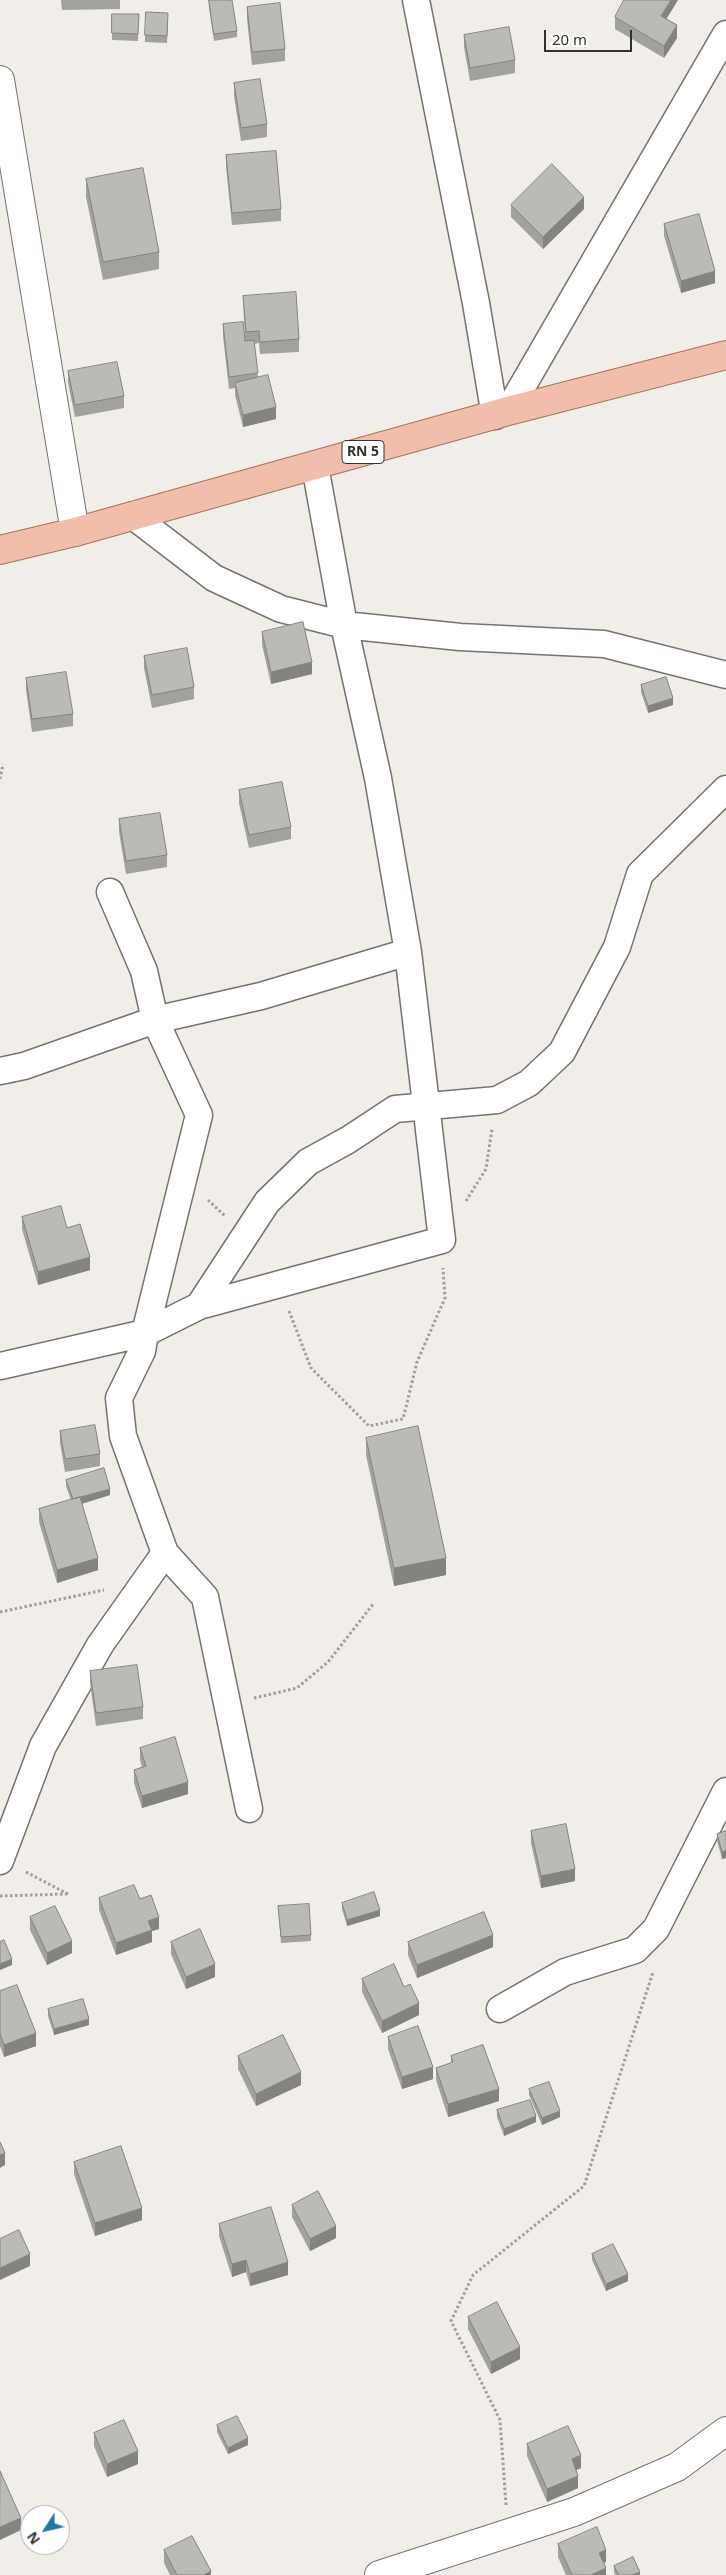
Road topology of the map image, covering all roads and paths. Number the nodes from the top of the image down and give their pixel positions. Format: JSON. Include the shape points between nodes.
{"nodes":[{"id":1,"x":416,"y":0,"type":"edge"},
{"id":2,"x":726,"y":34,"type":"edge"},
{"id":3,"x":0,"y":80,"type":"edge"},
{"id":4,"x":726,"y":355,"type":"edge"},
{"id":5,"x":501,"y":414,"type":"junction"},
{"id":6,"x":315,"y":466,"type":"junction"},
{"id":7,"x":133,"y":516,"type":"junction"},
{"id":8,"x":75,"y":532,"type":"junction"},
{"id":9,"x":0,"y":550,"type":"edge"},
{"id":10,"x":344,"y":626,"type":"junction"},
{"id":11,"x":726,"y":675,"type":"edge"},
{"id":12,"x":3,"y":764,"type":"dead end"},
{"id":13,"x":0,"y":779,"type":"edge"},
{"id":14,"x":726,"y":789,"type":"edge"},
{"id":15,"x":110,"y":892,"type":"dead end"},
{"id":16,"x":408,"y":952,"type":"junction"},
{"id":17,"x":155,"y":1020,"type":"junction"},
{"id":18,"x":0,"y":1071,"type":"edge"},
{"id":19,"x":426,"y":1106,"type":"junction"},
{"id":20,"x":199,"y":1306,"type":"junction"},
{"id":21,"x":145,"y":1333,"type":"junction"},
{"id":22,"x":0,"y":1366,"type":"edge"},
{"id":23,"x":165,"y":1553,"type":"junction"},
{"id":24,"x":145,"y":1580,"type":"junction"},
{"id":25,"x":374,"y":1603,"type":"dead end"},
{"id":26,"x":0,"y":1612,"type":"edge"},
{"id":27,"x":227,"y":1704,"type":"junction"},
{"id":28,"x":726,"y":1791,"type":"edge"},
{"id":29,"x":249,"y":1809,"type":"dead end"},
{"id":30,"x":1,"y":1860,"type":"edge"},
{"id":31,"x":0,"y":1896,"type":"edge"},
{"id":32,"x":656,"y":1930,"type":"junction"},
{"id":33,"x":500,"y":2009,"type":"dead end"},
{"id":34,"x":726,"y":2431,"type":"edge"},
{"id":35,"x":508,"y":2533,"type":"junction"},
{"id":36,"x":379,"y":2575,"type":"edge"}],
"edges":[{"from":1,"to":5,"type":"street"},
{"from":2,"to":5,"type":"street"},
{"from":3,"to":8,"type":"street"},
{"from":4,"to":5,"type":"main road","number":"RN 5"},
{"from":5,"to":6,"type":"main road","number":"RN 5"},
{"from":6,"to":7,"type":"main road","number":"RN 5"},
{"from":6,"to":10,"type":"street"},
{"from":7,"to":8,"type":"main road","number":"RN 5"},
{"from":7,"to":10,"type":"street","via":[[214,578],[282,609]]},
{"from":8,"to":9,"type":"main road","number":"RN 5"},
{"from":10,"to":11,"type":"street","via":[[460,637],[604,644]]},
{"from":10,"to":16,"type":"street","via":[[378,778]]},
{"from":12,"to":13,"type":"path"},
{"from":14,"to":19,"type":"street","via":[[640,874],[617,947],[562,1052],[528,1083],[497,1100]]},
{"from":15,"to":17,"type":"street","via":[[144,971]]},
{"from":16,"to":17,"type":"street","via":[[261,996]]},
{"from":16,"to":19,"type":"street"},
{"from":17,"to":18,"type":"street","via":[[24,1066]]},
{"from":17,"to":21,"type":"street","via":[[199,1115]]},
{"from":19,"to":20,"type":"street","via":[[394,1109],[308,1162],[267,1202]]},
{"from":19,"to":20,"type":"street","via":[[442,1240]]},
{"from":20,"to":21,"type":"street"},
{"from":21,"to":22,"type":"street"},
{"from":21,"to":23,"type":"street","via":[[142,1352],[119,1398],[123,1436]]},
{"from":23,"to":24,"type":"street"},
{"from":23,"to":27,"type":"street","via":[[205,1597]]},
{"from":24,"to":26,"type":"path"},
{"from":24,"to":30,"type":"street","via":[[100,1645],[42,1746]]},
{"from":25,"to":27,"type":"path","via":[[328,1662],[297,1688]]},
{"from":27,"to":29,"type":"street"},
{"from":28,"to":32,"type":"street"},
{"from":30,"to":31,"type":"path","via":[[68,1894]]},
{"from":32,"to":33,"type":"street","via":[[635,1950],[565,1972]]},
{"from":32,"to":35,"type":"path","via":[[659,1954],[584,2186],[473,2275],[451,2321],[500,2420]]},
{"from":34,"to":35,"type":"street","via":[[677,2467],[574,2512]]},
{"from":35,"to":36,"type":"street"}]}
